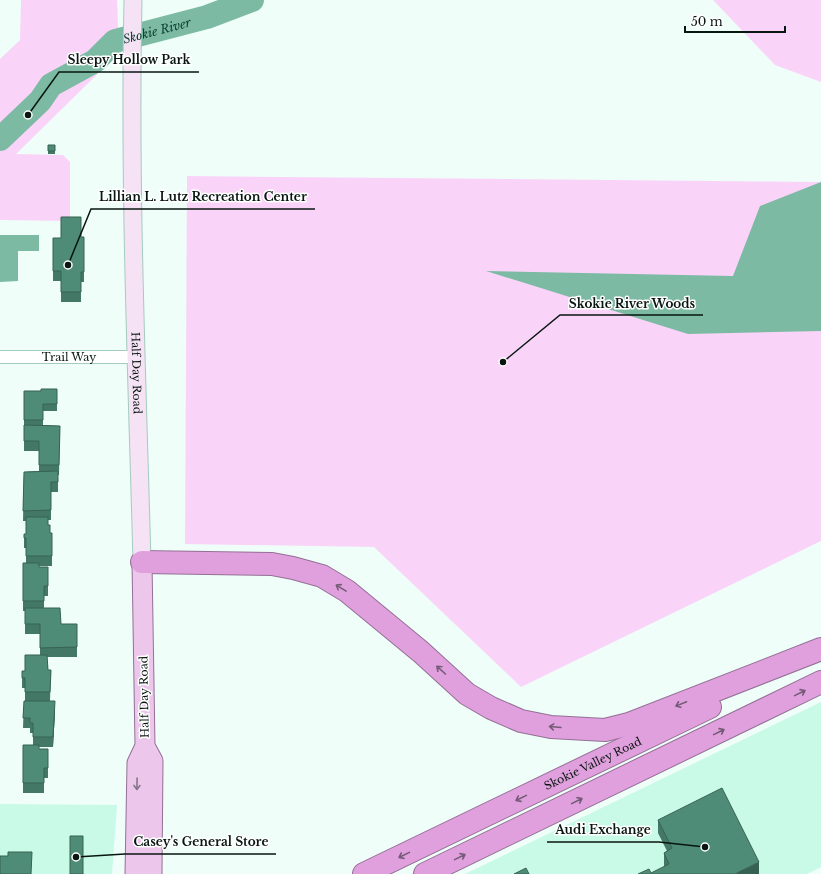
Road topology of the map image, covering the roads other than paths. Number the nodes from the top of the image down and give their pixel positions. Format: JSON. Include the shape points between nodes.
{"nodes":[{"id":1,"x":133,"y":5,"type":"edge"},
{"id":2,"x":0,"y":357,"type":"edge"},
{"id":3,"x":137,"y":357,"type":"junction"},
{"id":4,"x":142,"y":562,"type":"junction"},
{"id":5,"x":821,"y":649,"type":"edge"},
{"id":6,"x":821,"y":653,"type":"edge"},
{"id":7,"x":821,"y":682,"type":"edge"},
{"id":8,"x":145,"y":746,"type":"junction"},
{"id":9,"x":136,"y":874,"type":"edge"},
{"id":10,"x":152,"y":874,"type":"edge"},
{"id":11,"x":364,"y":874,"type":"edge"},
{"id":12,"x":424,"y":874,"type":"edge"}],
"edges":[{"from":1,"to":3,"type":"main road","name":"Half Day Road","via":[[133,189]]},
{"from":2,"to":3,"type":"street","name":"Trail Way"},
{"from":3,"to":4,"type":"main road","name":"Half Day Road"},
{"from":5,"to":4,"type":"highway","one_way":true,"via":[[629,724],[605,730],[551,727],[521,721],[467,694],[421,652],[346,591],[322,576],[272,564]]},
{"from":4,"to":8,"type":"main road","name":"Half Day Road"},
{"from":6,"to":11,"type":"highway","name":"Skokie Valley Road","one_way":true},
{"from":12,"to":7,"type":"highway","one_way":true},
{"from":8,"to":9,"type":"main road","name":"Half Day Road","one_way":true,"via":[[137,763]]},
{"from":8,"to":10,"type":"main road","name":"Half Day Road","via":[[153,761]]}]}
